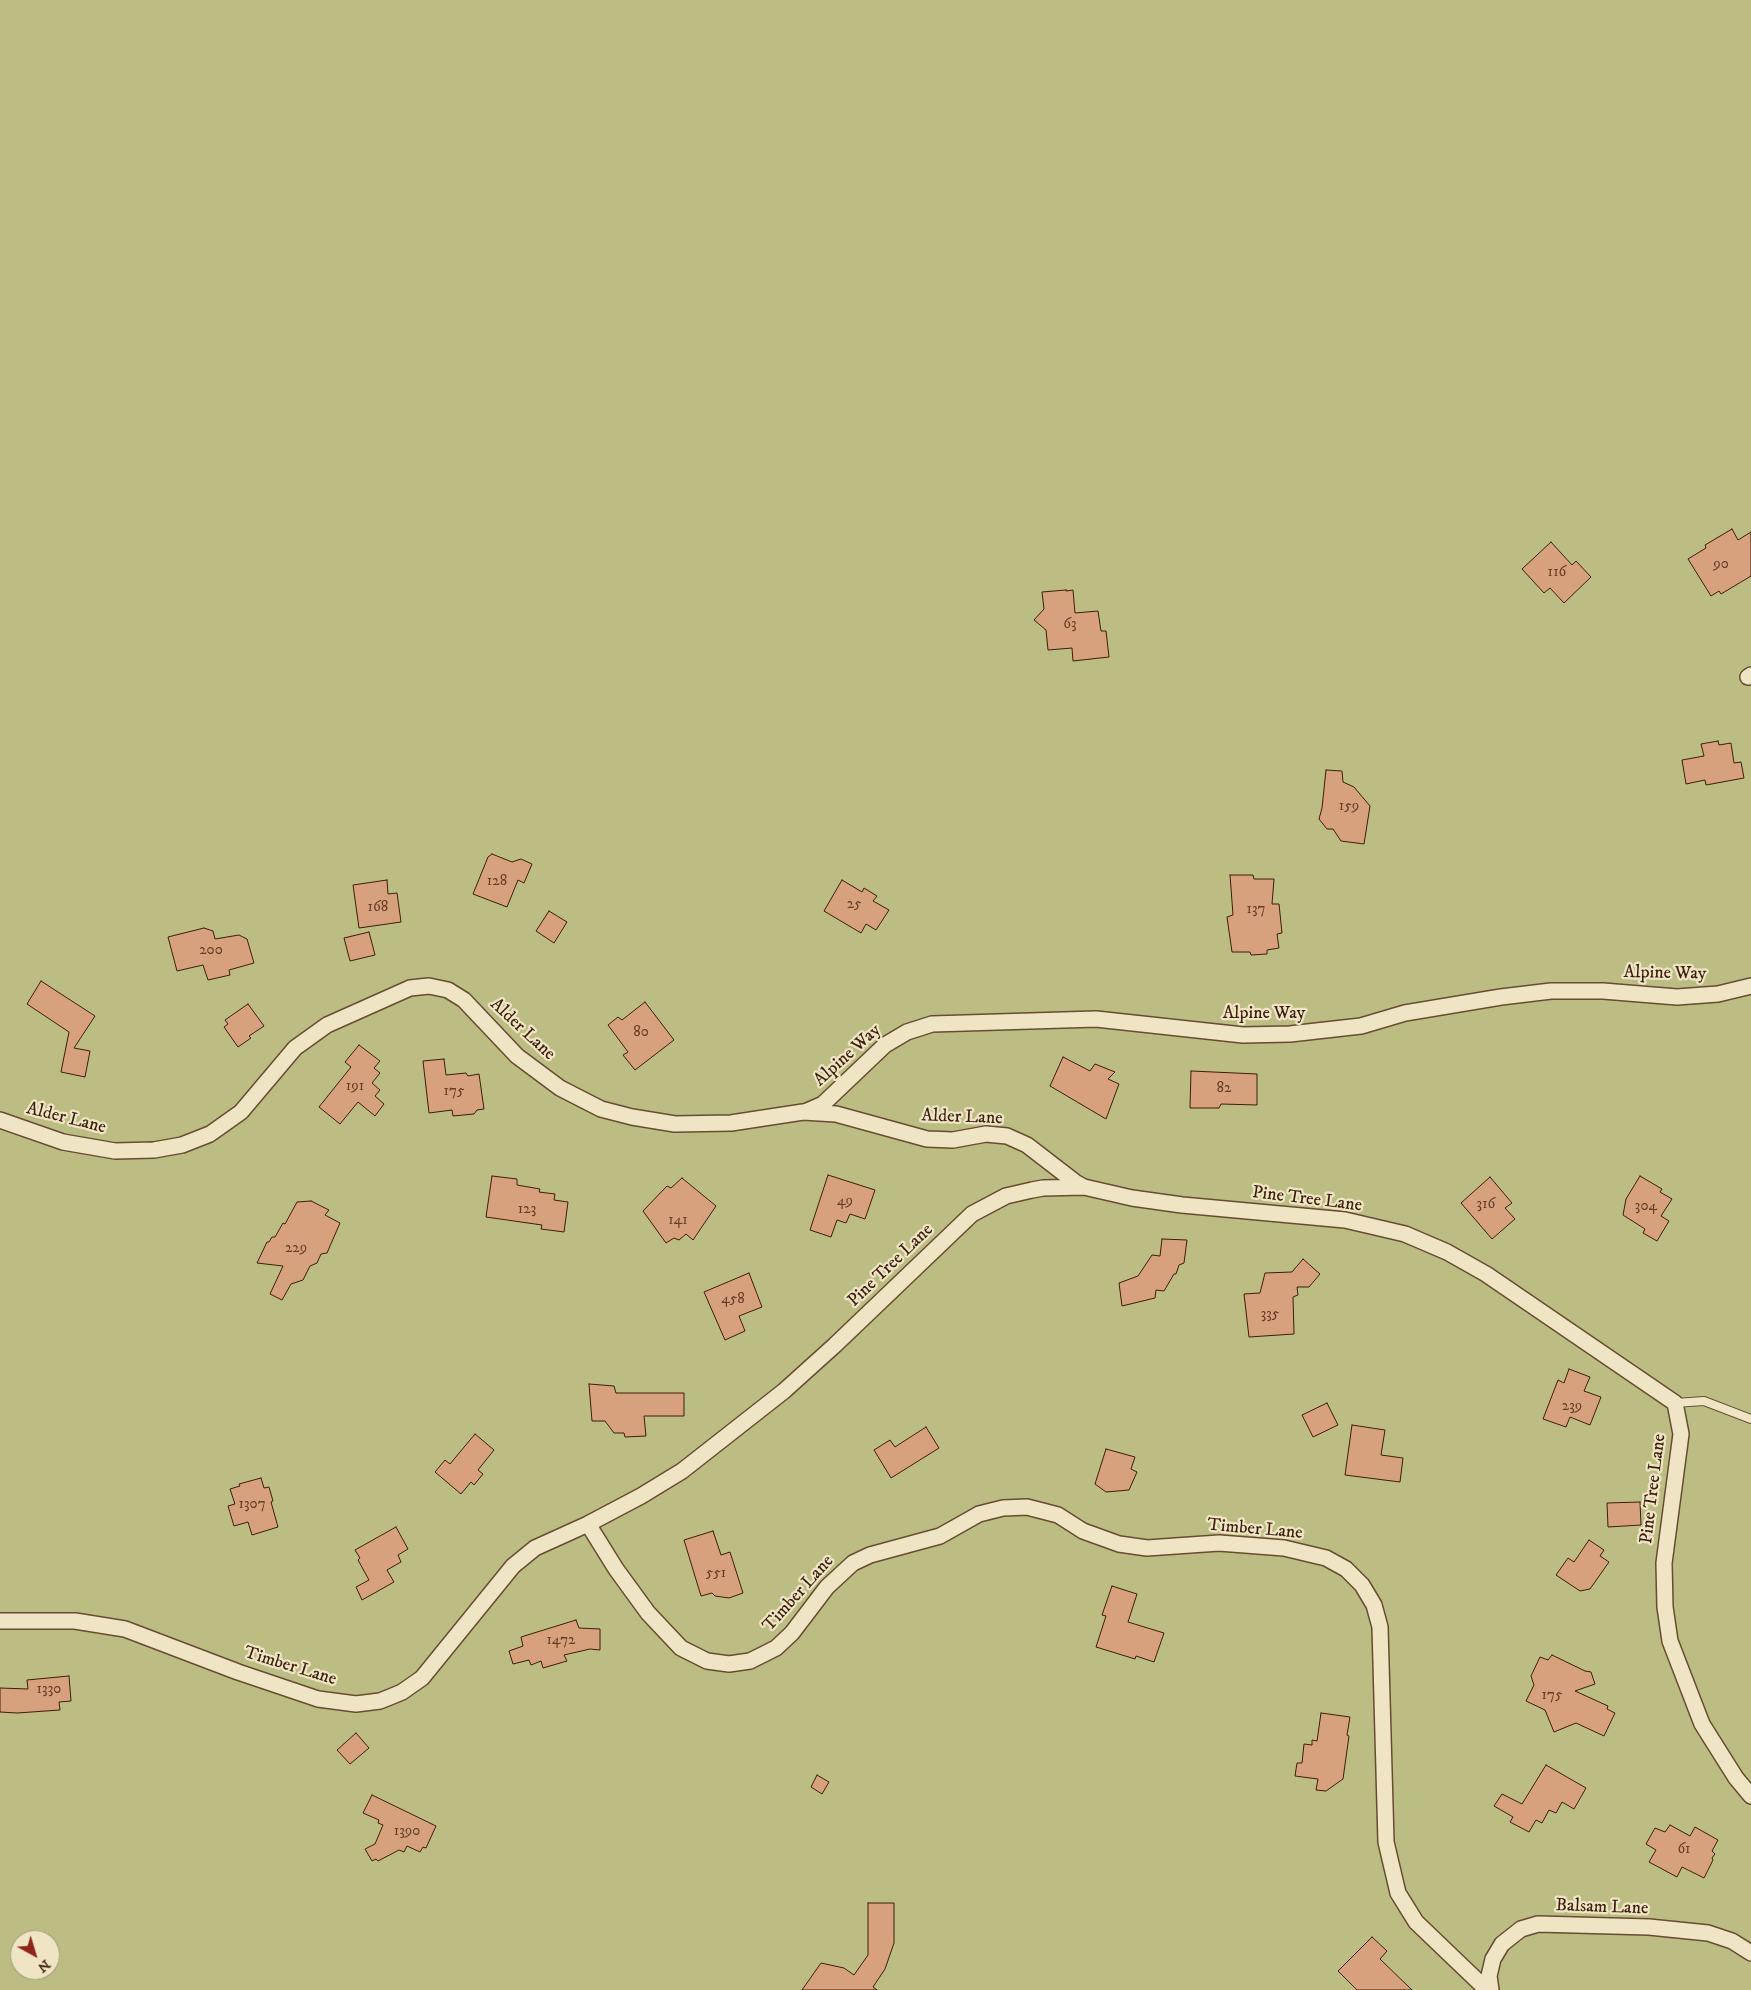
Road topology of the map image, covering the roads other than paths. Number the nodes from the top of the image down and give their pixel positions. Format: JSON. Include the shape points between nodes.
{"nodes":[{"id":1,"x":1751,"y":986,"type":"edge"},
{"id":2,"x":803,"y":1112,"type":"junction"},
{"id":3,"x":0,"y":1120,"type":"edge"},
{"id":4,"x":1084,"y":1187,"type":"junction"},
{"id":5,"x":1675,"y":1403,"type":"junction"},
{"id":6,"x":1751,"y":1419,"type":"edge"},
{"id":7,"x":588,"y":1524,"type":"junction"},
{"id":8,"x":0,"y":1621,"type":"edge"},
{"id":9,"x":1751,"y":1796,"type":"edge"},
{"id":10,"x":1751,"y":1953,"type":"edge"},
{"id":11,"x":1487,"y":1990,"type":"edge"},
{"id":12,"x":1491,"y":1990,"type":"edge"}],
"edges":[{"from":1,"to":2,"type":"street","name":"Alpine Way","via":[[1718,994],[1677,997],[1603,991],[1535,993],[1405,1013],[1361,1026],[1290,1034],[1243,1035],[1096,1019],[932,1024],[885,1044],[823,1104]]},
{"from":2,"to":3,"type":"street","name":"Alder Lane","via":[[731,1123],[675,1124],[601,1109],[560,1088],[517,1056],[464,1000],[448,990],[429,986],[410,988],[327,1025],[295,1048],[241,1112],[210,1134],[182,1145],[115,1151],[63,1142]]},
{"from":2,"to":4,"type":"street","name":"Alder Lane","via":[[836,1114],[927,1139],[953,1140],[986,1134],[1007,1136],[1028,1145]]},
{"from":4,"to":5,"type":"street","name":"Pine Tree Lane","via":[[1182,1205],[1345,1220],[1404,1234],[1486,1274]]},
{"from":4,"to":7,"type":"street","name":"Pine Tree Lane","via":[[1043,1188],[1006,1196],[972,1214],[784,1391],[682,1471]]},
{"from":5,"to":6,"type":"lane","via":[[1704,1401]]},
{"from":5,"to":9,"type":"street","name":"Pine Tree Lane","via":[[1681,1434],[1680,1459],[1664,1563],[1670,1642],[1702,1724]]},
{"from":7,"to":8,"type":"street","name":"Timber Lane","via":[[534,1548],[513,1566],[422,1678],[402,1692],[380,1701],[356,1704],[318,1699],[125,1629],[75,1621]]},
{"from":7,"to":11,"type":"street","name":"Timber Lane","via":[[648,1613],[681,1648],[707,1661],[729,1664],[750,1661],[776,1648],[792,1633],[827,1587],[853,1563],[870,1555],[940,1536],[979,1514],[1003,1508],[1027,1507],[1058,1515],[1083,1531],[1119,1544],[1147,1548],[1218,1543],[1284,1548],[1326,1558],[1346,1569],[1362,1586],[1374,1605],[1380,1628],[1386,1842],[1398,1893],[1416,1922]]},
{"from":10,"to":12,"type":"street","name":"Balsam Lane","via":[[1732,1941],[1708,1934],[1649,1927],[1538,1924],[1521,1929],[1502,1944],[1493,1959],[1489,1976]]}]}
